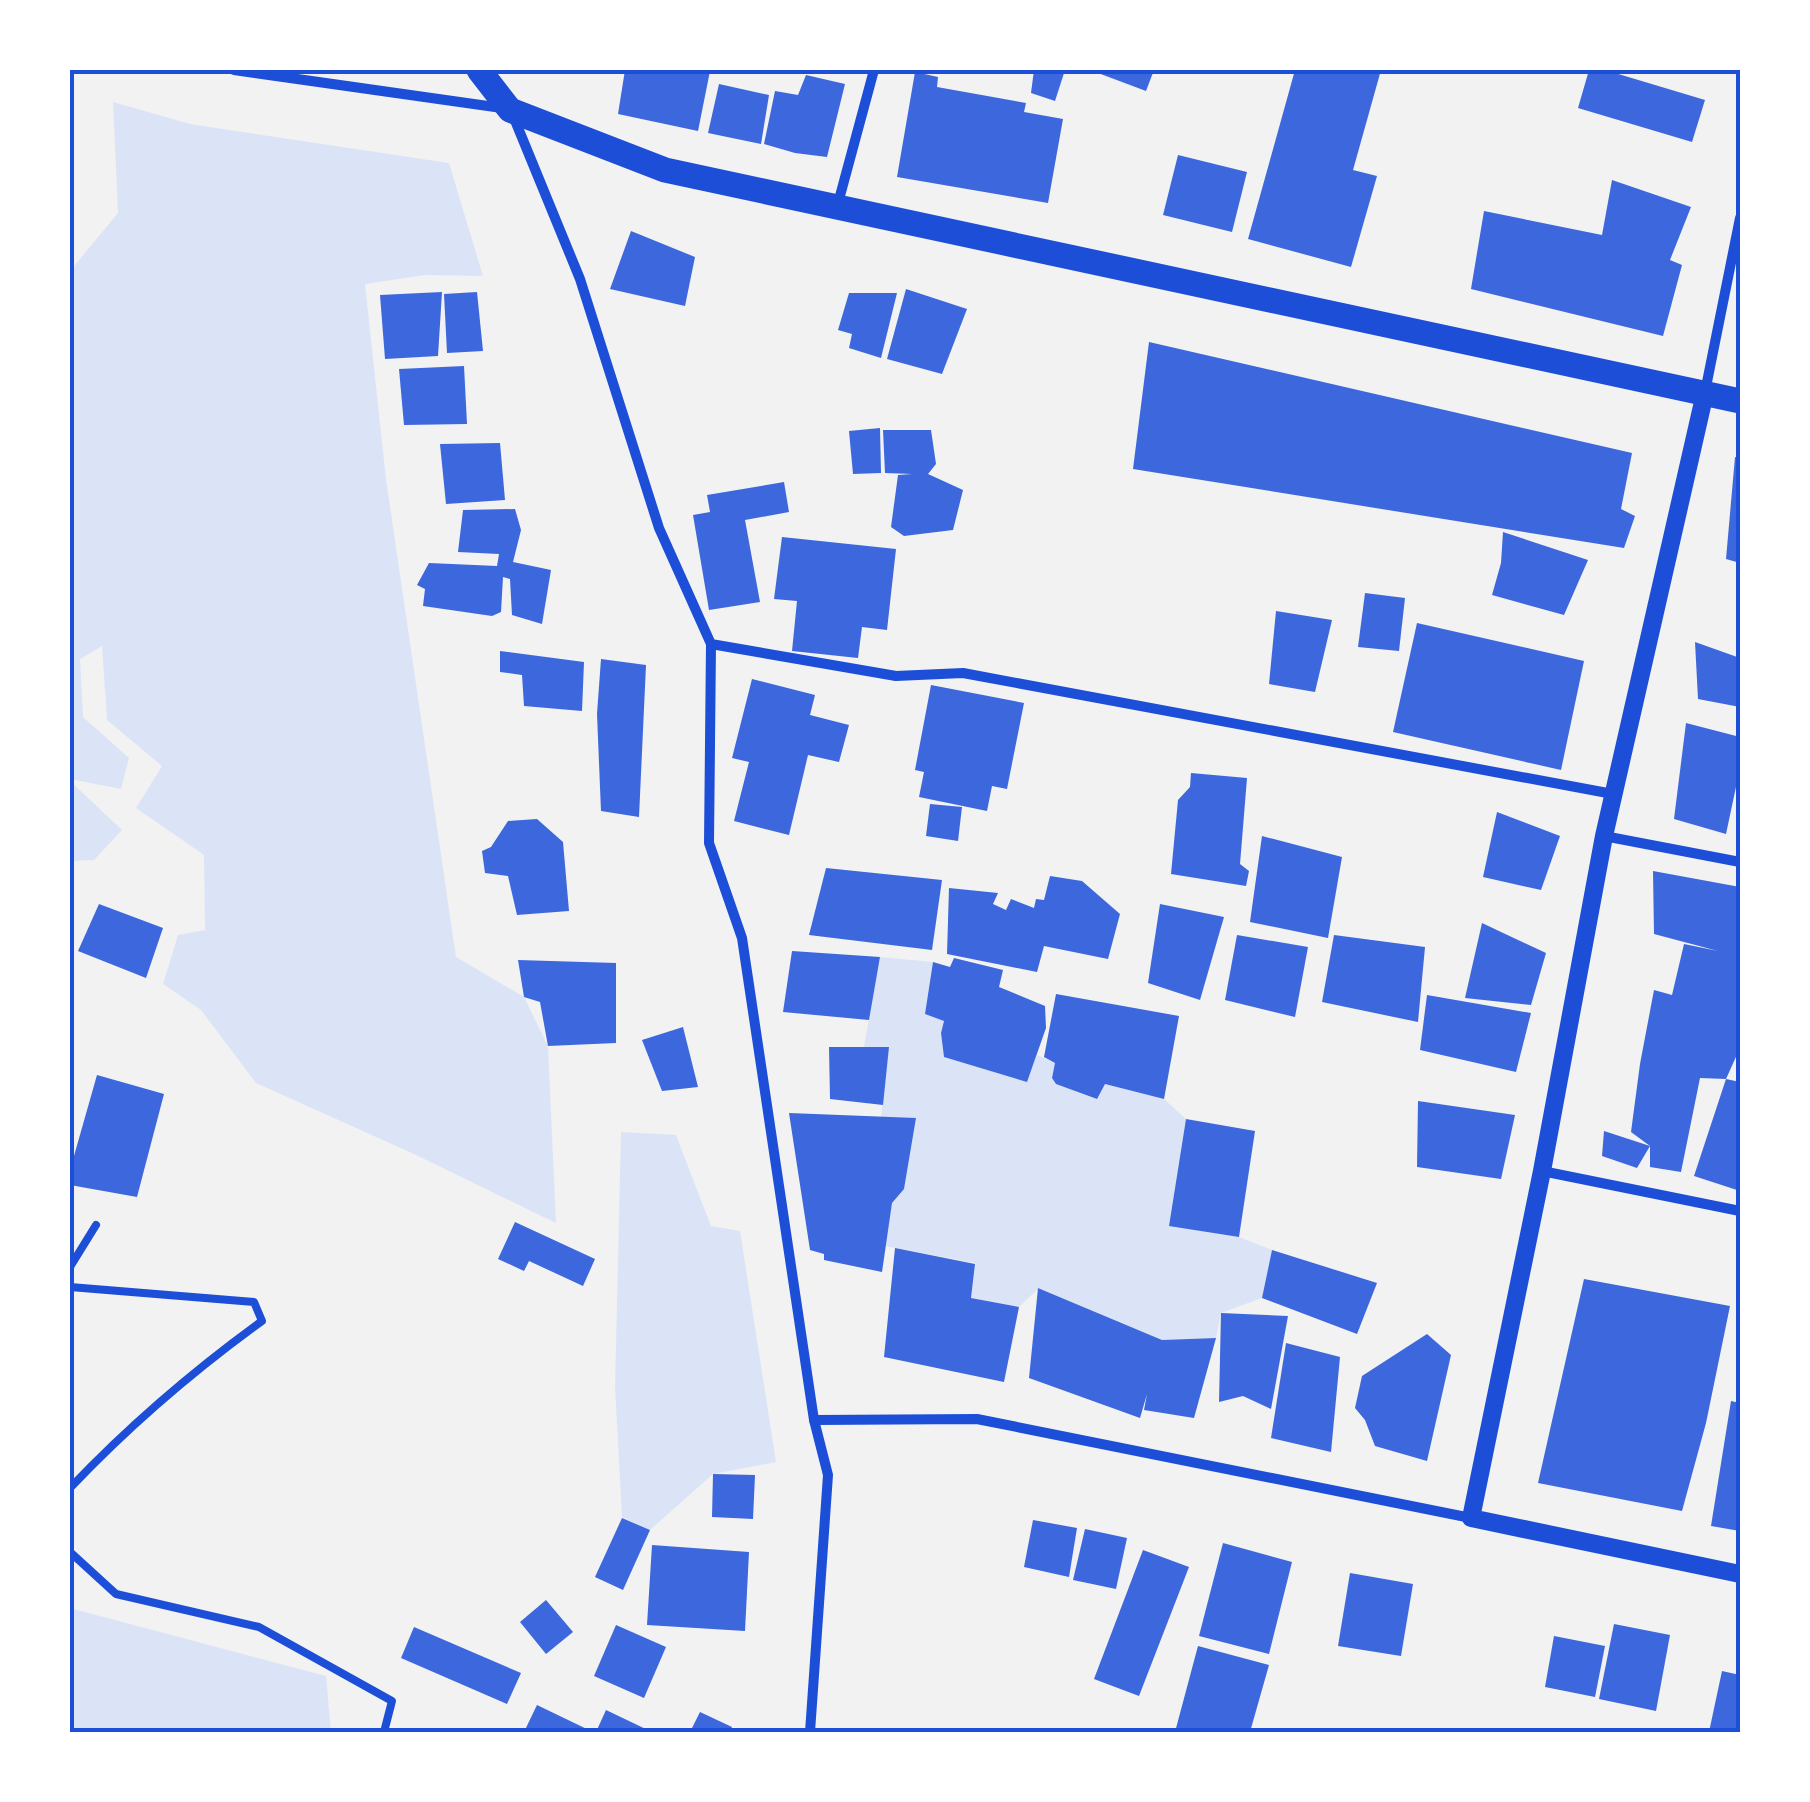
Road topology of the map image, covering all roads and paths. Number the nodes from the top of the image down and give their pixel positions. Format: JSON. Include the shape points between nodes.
{"nodes":[{"id":1,"x":234,"y":70,"type":"edge"},
{"id":2,"x":480,"y":70,"type":"edge"},
{"id":3,"x":874,"y":70,"type":"edge"},
{"id":4,"x":510,"y":110,"type":"junction"},
{"id":5,"x":837,"y":208,"type":"junction"},
{"id":6,"x":1740,"y":218,"type":"edge"},
{"id":7,"x":1705,"y":393,"type":"junction"},
{"id":8,"x":1740,"y":401,"type":"edge"},
{"id":9,"x":710,"y":644,"type":"junction"},
{"id":10,"x":1613,"y":794,"type":"junction"},
{"id":11,"x":1604,"y":836,"type":"junction"},
{"id":12,"x":1740,"y":862,"type":"edge"},
{"id":13,"x":1542,"y":1171,"type":"junction"},
{"id":14,"x":1740,"y":1211,"type":"edge"},
{"id":15,"x":96,"y":1225,"type":"dead end"},
{"id":16,"x":70,"y":1267,"type":"edge"},
{"id":17,"x":70,"y":1287,"type":"edge"},
{"id":18,"x":814,"y":1420,"type":"junction"},
{"id":19,"x":70,"y":1488,"type":"edge"},
{"id":20,"x":1471,"y":1518,"type":"junction"},
{"id":21,"x":70,"y":1552,"type":"edge"},
{"id":22,"x":1740,"y":1574,"type":"edge"},
{"id":23,"x":384,"y":1732,"type":"edge"},
{"id":24,"x":810,"y":1732,"type":"edge"}],
"edges":[{"from":1,"to":4,"type":"street"},
{"from":2,"to":4,"type":"main road"},
{"from":3,"to":5,"type":"street"},
{"from":4,"to":5,"type":"main road","via":[[665,170]]},
{"from":4,"to":9,"type":"street","via":[[580,279],[659,528]]},
{"from":5,"to":7,"type":"main road"},
{"from":6,"to":7,"type":"street"},
{"from":7,"to":8,"type":"main road"},
{"from":7,"to":10,"type":"street"},
{"from":9,"to":10,"type":"street","via":[[896,676],[963,673]]},
{"from":9,"to":18,"type":"street","via":[[710,843],[742,938]]},
{"from":10,"to":11,"type":"street"},
{"from":11,"to":12,"type":"street"},
{"from":11,"to":13,"type":"street"},
{"from":13,"to":14,"type":"street"},
{"from":13,"to":20,"type":"street"},
{"from":15,"to":16,"type":"lane"},
{"from":17,"to":19,"type":"lane","via":[[254,1302],[262,1320],[115,1441]]},
{"from":18,"to":20,"type":"street","via":[[977,1419]]},
{"from":18,"to":24,"type":"street","via":[[828,1475]]},
{"from":20,"to":22,"type":"street"},
{"from":21,"to":23,"type":"lane","via":[[116,1594],[259,1627],[392,1701]]}]}
